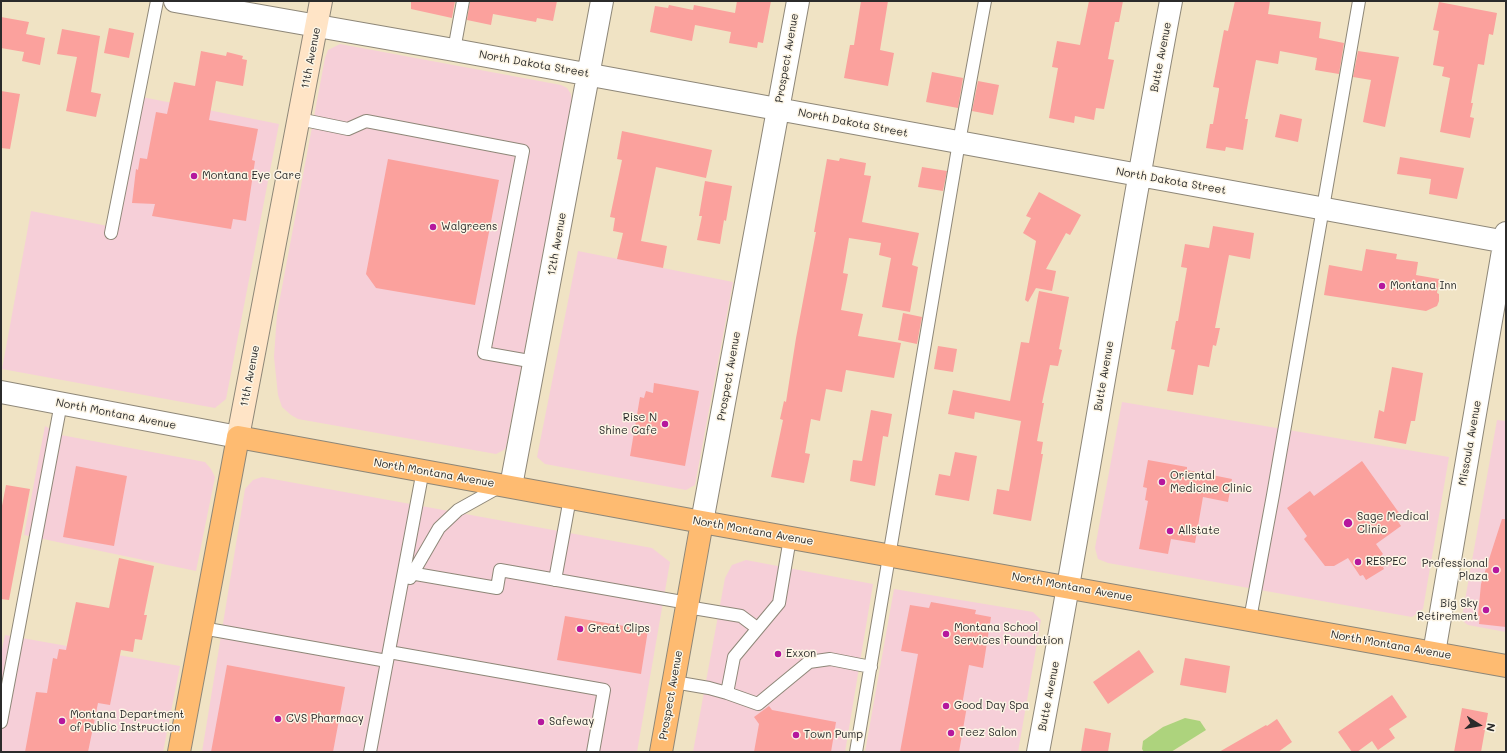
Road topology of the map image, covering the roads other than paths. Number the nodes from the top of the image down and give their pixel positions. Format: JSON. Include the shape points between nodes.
{"nodes":[{"id":1,"x":157,"y":1,"type":"edge"},
{"id":2,"x":175,"y":1,"type":"edge"},
{"id":3,"x":321,"y":1,"type":"edge"},
{"id":4,"x":463,"y":1,"type":"edge"},
{"id":5,"x":602,"y":1,"type":"edge"},
{"id":6,"x":798,"y":1,"type":"edge"},
{"id":7,"x":985,"y":1,"type":"edge"},
{"id":8,"x":1171,"y":1,"type":"edge"},
{"id":9,"x":1359,"y":1,"type":"edge"},
{"id":10,"x":317,"y":26,"type":"junction"},
{"id":11,"x":454,"y":50,"type":"junction"},
{"id":12,"x":588,"y":74,"type":"junction"},
{"id":13,"x":778,"y":109,"type":"junction"},
{"id":14,"x":299,"y":119,"type":"junction"},
{"id":15,"x":959,"y":142,"type":"junction"},
{"id":16,"x":1138,"y":175,"type":"junction"},
{"id":17,"x":1322,"y":208,"type":"junction"},
{"id":18,"x":111,"y":234,"type":"dead end"},
{"id":19,"x":1505,"y":239,"type":"edge"},
{"id":20,"x":535,"y":362,"type":"junction"},
{"id":21,"x":1,"y":392,"type":"edge"},
{"id":22,"x":61,"y":403,"type":"junction"},
{"id":23,"x":238,"y":437,"type":"junction"},
{"id":24,"x":422,"y":470,"type":"junction"},
{"id":25,"x":507,"y":486,"type":"junction"},
{"id":26,"x":570,"y":498,"type":"junction"},
{"id":27,"x":702,"y":522,"type":"junction"},
{"id":28,"x":790,"y":538,"type":"junction"},
{"id":29,"x":890,"y":556,"type":"junction"},
{"id":30,"x":408,"y":572,"type":"junction"},
{"id":31,"x":555,"y":580,"type":"junction"},
{"id":32,"x":1069,"y":587,"type":"junction"},
{"id":33,"x":687,"y":605,"type":"junction"},
{"id":34,"x":1250,"y":619,"type":"junction"},
{"id":35,"x":202,"y":628,"type":"junction"},
{"id":36,"x":757,"y":628,"type":"junction"},
{"id":37,"x":1434,"y":653,"type":"junction"},
{"id":38,"x":388,"y":656,"type":"junction"},
{"id":39,"x":1506,"y":666,"type":"edge"},
{"id":40,"x":871,"y":667,"type":"junction"},
{"id":41,"x":674,"y":682,"type":"junction"},
{"id":42,"x":727,"y":693,"type":"junction"},
{"id":43,"x":1,"y":722,"type":"edge"},
{"id":44,"x":179,"y":752,"type":"edge"},
{"id":45,"x":370,"y":752,"type":"edge"},
{"id":46,"x":593,"y":752,"type":"edge"},
{"id":47,"x":661,"y":752,"type":"edge"},
{"id":48,"x":856,"y":752,"type":"edge"},
{"id":49,"x":1038,"y":752,"type":"edge"}],
"edges":[{"from":1,"to":18,"type":"lane"},
{"from":2,"to":10,"type":"street","name":"North Dakota Street"},
{"from":3,"to":10,"type":"main road","name":"11th Avenue"},
{"from":4,"to":11,"type":"lane"},
{"from":5,"to":12,"type":"street","name":"12th Avenue"},
{"from":6,"to":13,"type":"street","name":"Prospect Avenue"},
{"from":7,"to":15,"type":"lane"},
{"from":8,"to":16,"type":"street","name":"Butte Avenue"},
{"from":9,"to":17,"type":"lane"},
{"from":10,"to":11,"type":"street","name":"North Dakota Street"},
{"from":10,"to":14,"type":"main road","name":"11th Avenue"},
{"from":11,"to":12,"type":"street","name":"North Dakota Street"},
{"from":12,"to":13,"type":"street","name":"North Dakota Street"},
{"from":12,"to":20,"type":"street","name":"12th Avenue"},
{"from":13,"to":15,"type":"street","name":"North Dakota Street"},
{"from":13,"to":27,"type":"street","name":"Prospect Avenue"},
{"from":14,"to":20,"type":"lane","via":[[348,129],[366,121],[524,151],[484,353]]},
{"from":14,"to":23,"type":"main road","name":"11th Avenue"},
{"from":15,"to":16,"type":"street","name":"North Dakota Street"},
{"from":15,"to":29,"type":"lane"},
{"from":16,"to":17,"type":"street","name":"North Dakota Street"},
{"from":16,"to":32,"type":"street","name":"Butte Avenue"},
{"from":17,"to":19,"type":"street","name":"North Dakota Street"},
{"from":17,"to":34,"type":"lane"},
{"from":19,"to":37,"type":"street","name":"Missoula Avenue"},
{"from":20,"to":25,"type":"street","name":"12th Avenue"},
{"from":21,"to":22,"type":"street","name":"North Montana Avenue"},
{"from":22,"to":23,"type":"street","name":"North Montana Avenue"},
{"from":22,"to":43,"type":"lane"},
{"from":23,"to":24,"type":"highway","name":"North Montana Avenue"},
{"from":23,"to":35,"type":"highway","name":"11th Avenue"},
{"from":24,"to":25,"type":"highway","name":"North Montana Avenue"},
{"from":24,"to":30,"type":"lane"},
{"from":25,"to":26,"type":"highway","name":"North Montana Avenue"},
{"from":25,"to":30,"type":"lane","via":[[458,510],[439,528]]},
{"from":26,"to":27,"type":"highway","name":"North Montana Avenue"},
{"from":26,"to":31,"type":"lane"},
{"from":27,"to":28,"type":"highway","name":"North Montana Avenue"},
{"from":27,"to":33,"type":"highway","name":"Prospect Avenue"},
{"from":28,"to":29,"type":"highway","name":"North Montana Avenue"},
{"from":28,"to":36,"type":"lane","via":[[779,603]]},
{"from":29,"to":32,"type":"highway","name":"North Montana Avenue"},
{"from":29,"to":40,"type":"lane"},
{"from":30,"to":31,"type":"lane","via":[[497,588],[500,570]]},
{"from":30,"to":38,"type":"lane","via":[[399,597]]},
{"from":31,"to":33,"type":"lane"},
{"from":32,"to":34,"type":"highway","name":"North Montana Avenue"},
{"from":32,"to":49,"type":"street","name":"Butte Avenue"},
{"from":33,"to":36,"type":"lane","via":[[741,616]]},
{"from":33,"to":41,"type":"highway","name":"Prospect Avenue"},
{"from":34,"to":37,"type":"highway","name":"North Montana Avenue"},
{"from":35,"to":38,"type":"lane"},
{"from":35,"to":44,"type":"highway","name":"11th Avenue"},
{"from":36,"to":42,"type":"lane","via":[[734,657]]},
{"from":37,"to":39,"type":"highway","name":"North Montana Avenue"},
{"from":38,"to":45,"type":"lane"},
{"from":38,"to":46,"type":"lane","via":[[604,690]]},
{"from":40,"to":42,"type":"lane","via":[[830,659],[809,662],[758,704]]},
{"from":40,"to":48,"type":"lane"},
{"from":41,"to":42,"type":"lane"},
{"from":41,"to":47,"type":"highway","name":"Prospect Avenue"}]}
